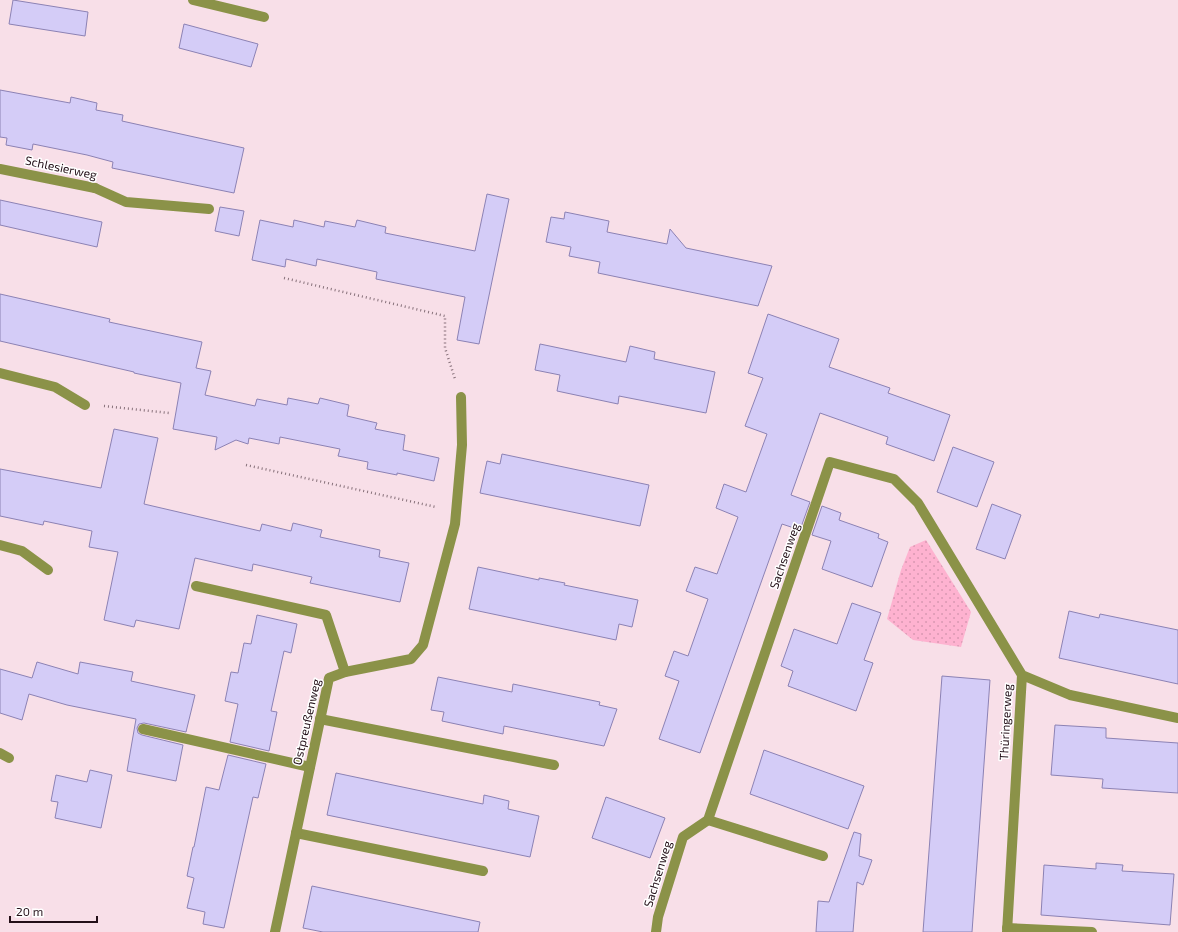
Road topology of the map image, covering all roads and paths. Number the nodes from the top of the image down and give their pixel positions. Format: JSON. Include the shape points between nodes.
{"nodes":[{"id":1,"x":193,"y":0,"type":"edge"},
{"id":2,"x":264,"y":17,"type":"dead end"},
{"id":3,"x":0,"y":169,"type":"edge"},
{"id":4,"x":210,"y":209,"type":"dead end"},
{"id":5,"x":284,"y":278,"type":"dead end"},
{"id":6,"x":0,"y":373,"type":"edge"},
{"id":7,"x":461,"y":397,"type":"joint"},
{"id":8,"x":85,"y":405,"type":"joint"},
{"id":9,"x":169,"y":413,"type":"dead end"},
{"id":10,"x":246,"y":465,"type":"dead end"},
{"id":11,"x":456,"y":512,"type":"junction"},
{"id":12,"x":0,"y":545,"type":"edge"},
{"id":13,"x":48,"y":570,"type":"dead end"},
{"id":14,"x":196,"y":586,"type":"dead end"},
{"id":15,"x":345,"y":672,"type":"junction"},
{"id":16,"x":1022,"y":675,"type":"junction"},
{"id":17,"x":1178,"y":718,"type":"edge"},
{"id":18,"x":320,"y":719,"type":"junction"},
{"id":19,"x":143,"y":729,"type":"dead end"},
{"id":20,"x":0,"y":752,"type":"edge"},
{"id":21,"x":10,"y":758,"type":"dead end"},
{"id":22,"x":554,"y":765,"type":"dead end"},
{"id":23,"x":310,"y":767,"type":"junction"},
{"id":24,"x":708,"y":820,"type":"junction"},
{"id":25,"x":296,"y":833,"type":"junction"},
{"id":26,"x":824,"y":856,"type":"dead end"},
{"id":27,"x":483,"y":871,"type":"dead end"},
{"id":28,"x":1007,"y":930,"type":"edge"},
{"id":29,"x":276,"y":932,"type":"edge"},
{"id":30,"x":656,"y":932,"type":"edge"},
{"id":31,"x":1092,"y":932,"type":"edge"}],
"edges":[{"from":1,"to":2,"type":"street"},
{"from":3,"to":4,"type":"street","name":"Schlesierweg","via":[[95,188],[126,202]]},
{"from":5,"to":7,"type":"path","via":[[445,316],[445,348]]},
{"from":6,"to":8,"type":"street","via":[[55,387]]},
{"from":7,"to":11,"type":"street","name":"Ostpreußenweg","via":[[462,445]]},
{"from":8,"to":9,"type":"path"},
{"from":10,"to":11,"type":"path"},
{"from":11,"to":15,"type":"street","name":"Ostpreußenweg","via":[[423,645],[411,658]]},
{"from":12,"to":13,"type":"street","via":[[22,551]]},
{"from":14,"to":15,"type":"street","via":[[326,615]]},
{"from":15,"to":18,"type":"street","name":"Ostpreußenweg","via":[[329,678]]},
{"from":16,"to":17,"type":"street","name":"Thüringerweg","via":[[1070,695]]},
{"from":16,"to":24,"type":"street","name":"Sachsenweg","via":[[918,503],[894,479],[830,462]]},
{"from":16,"to":28,"type":"street","name":"Thüringerweg"},
{"from":18,"to":22,"type":"street"},
{"from":18,"to":23,"type":"street","name":"Ostpreußenweg"},
{"from":19,"to":23,"type":"street"},
{"from":20,"to":21,"type":"street"},
{"from":23,"to":25,"type":"street","name":"Ostpreußenweg"},
{"from":24,"to":26,"type":"street"},
{"from":24,"to":30,"type":"street","name":"Sachsenweg","via":[[683,836],[658,917]]},
{"from":25,"to":27,"type":"street"},
{"from":25,"to":29,"type":"street","name":"Ostpreußenweg"},
{"from":28,"to":31,"type":"street"}]}
